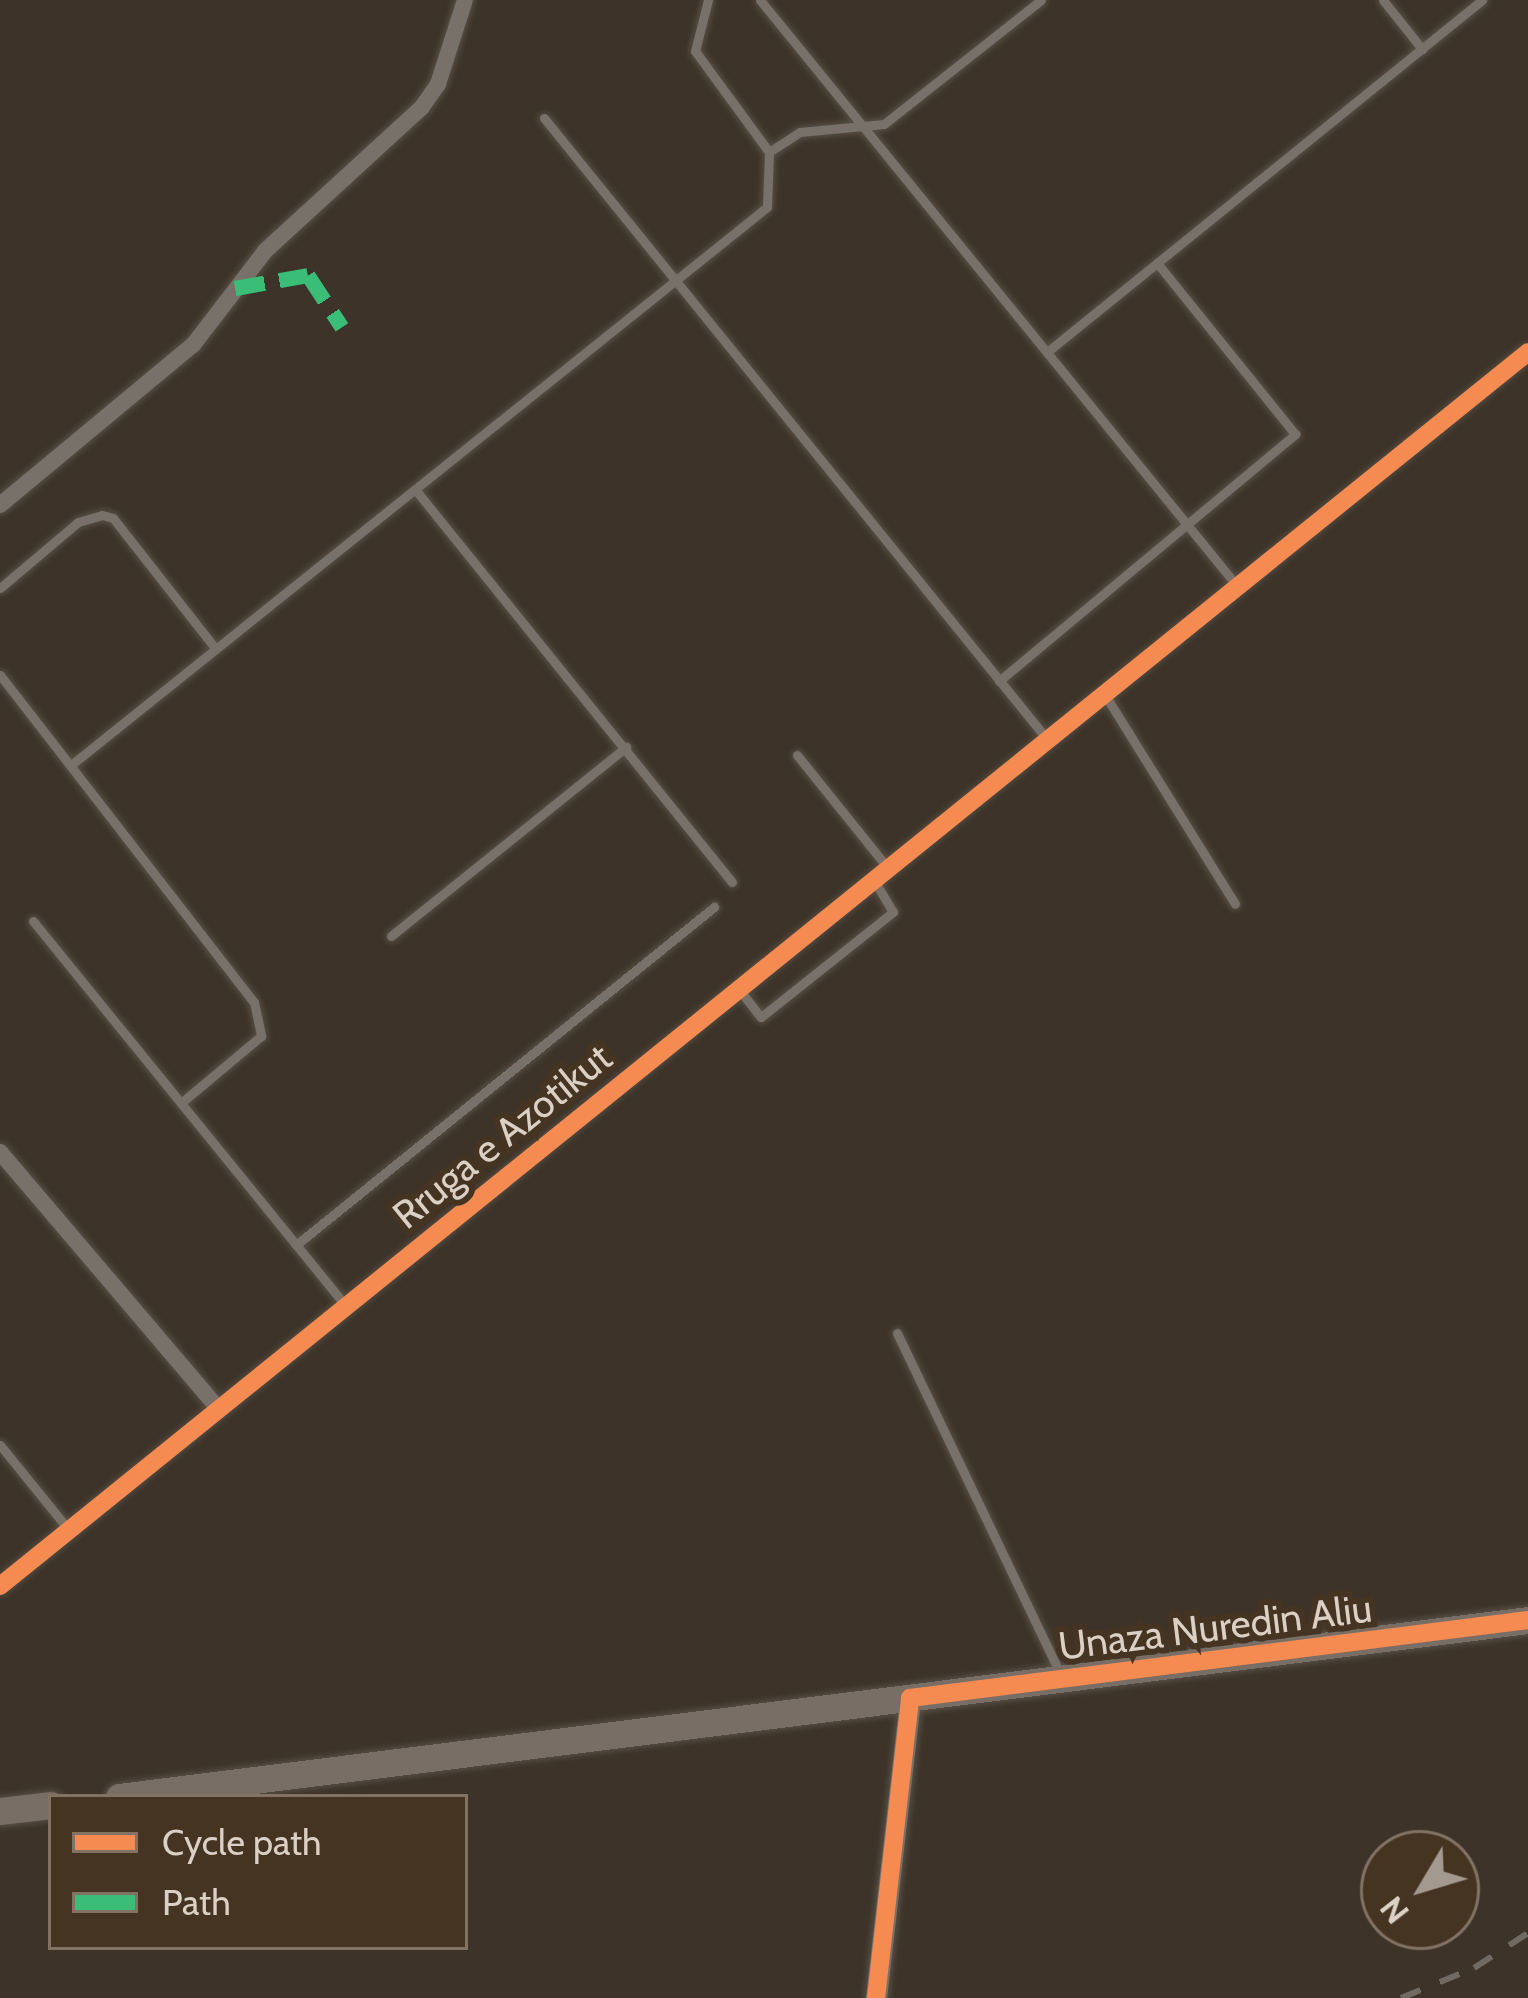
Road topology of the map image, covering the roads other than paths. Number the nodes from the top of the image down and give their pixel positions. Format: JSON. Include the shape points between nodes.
{"nodes":[{"id":1,"x":465,"y":0,"type":"edge"},
{"id":2,"x":708,"y":0,"type":"edge"},
{"id":3,"x":760,"y":0,"type":"edge"},
{"id":4,"x":1040,"y":0,"type":"edge"},
{"id":5,"x":1384,"y":0,"type":"edge"},
{"id":6,"x":1482,"y":0,"type":"edge"},
{"id":7,"x":1422,"y":49,"type":"junction"},
{"id":8,"x":544,"y":118,"type":"dead end"},
{"id":9,"x":866,"y":130,"type":"junction"},
{"id":10,"x":769,"y":152,"type":"junction"},
{"id":11,"x":1157,"y":263,"type":"junction"},
{"id":12,"x":676,"y":281,"type":"junction"},
{"id":13,"x":1047,"y":352,"type":"junction"},
{"id":14,"x":1528,"y":352,"type":"edge"},
{"id":15,"x":418,"y":493,"type":"junction"},
{"id":16,"x":0,"y":505,"type":"edge"},
{"id":17,"x":1187,"y":525,"type":"junction"},
{"id":18,"x":1237,"y":586,"type":"junction"},
{"id":19,"x":0,"y":588,"type":"edge"},
{"id":20,"x":215,"y":648,"type":"junction"},
{"id":21,"x":0,"y":675,"type":"edge"},
{"id":22,"x":999,"y":681,"type":"junction"},
{"id":23,"x":1103,"y":693,"type":"junction"},
{"id":24,"x":1046,"y":738,"type":"junction"},
{"id":25,"x":626,"y":747,"type":"junction"},
{"id":26,"x":797,"y":755,"type":"dead end"},
{"id":27,"x":71,"y":765,"type":"junction"},
{"id":28,"x":880,"y":873,"type":"junction"},
{"id":29,"x":732,"y":882,"type":"dead end"},
{"id":30,"x":1235,"y":904,"type":"dead end"},
{"id":31,"x":714,"y":907,"type":"dead end"},
{"id":32,"x":33,"y":921,"type":"dead end"},
{"id":33,"x":391,"y":936,"type":"dead end"},
{"id":34,"x":738,"y":988,"type":"junction"},
{"id":35,"x":181,"y":1103,"type":"junction"},
{"id":36,"x":0,"y":1152,"type":"edge"},
{"id":37,"x":296,"y":1245,"type":"junction"},
{"id":38,"x":345,"y":1305,"type":"junction"},
{"id":39,"x":897,"y":1334,"type":"dead end"},
{"id":40,"x":218,"y":1408,"type":"junction"},
{"id":41,"x":0,"y":1445,"type":"edge"},
{"id":42,"x":69,"y":1530,"type":"junction"},
{"id":43,"x":0,"y":1586,"type":"edge"},
{"id":44,"x":1528,"y":1620,"type":"edge"},
{"id":45,"x":1063,"y":1679,"type":"junction"},
{"id":46,"x":910,"y":1698,"type":"junction"},
{"id":47,"x":142,"y":1794,"type":"edge"},
{"id":48,"x":48,"y":1805,"type":"edge"},
{"id":49,"x":0,"y":1811,"type":"edge"},
{"id":50,"x":876,"y":1998,"type":"edge"}],
"edges":[{"from":1,"to":16,"type":"street","via":[[438,84],[422,107],[265,251],[193,345]]},
{"from":2,"to":10,"type":"lane","via":[[695,50]]},
{"from":3,"to":9,"type":"lane"},
{"from":4,"to":9,"type":"lane","via":[[892,120]]},
{"from":5,"to":7,"type":"lane"},
{"from":6,"to":7,"type":"lane"},
{"from":7,"to":11,"type":"lane"},
{"from":8,"to":12,"type":"lane"},
{"from":9,"to":10,"type":"lane","via":[[800,132]]},
{"from":9,"to":13,"type":"lane"},
{"from":10,"to":12,"type":"lane","via":[[767,207]]},
{"from":11,"to":13,"type":"lane"},
{"from":11,"to":17,"type":"lane","via":[[1295,434]]},
{"from":12,"to":15,"type":"lane"},
{"from":12,"to":22,"type":"lane"},
{"from":13,"to":17,"type":"lane"},
{"from":14,"to":18,"type":"street","name":"Rruga e Azotikut"},
{"from":15,"to":20,"type":"lane"},
{"from":15,"to":25,"type":"lane"},
{"from":17,"to":18,"type":"lane"},
{"from":17,"to":22,"type":"lane"},
{"from":18,"to":23,"type":"street","name":"Rruga e Azotikut"},
{"from":19,"to":20,"type":"lane","via":[[78,522],[113,518]]},
{"from":20,"to":27,"type":"lane"},
{"from":21,"to":27,"type":"lane"},
{"from":22,"to":24,"type":"lane"},
{"from":23,"to":24,"type":"street","name":"Rruga e Azotikut"},
{"from":23,"to":30,"type":"lane"},
{"from":24,"to":28,"type":"street","name":"Rruga e Azotikut"},
{"from":25,"to":29,"type":"lane"},
{"from":25,"to":33,"type":"lane"},
{"from":26,"to":28,"type":"lane"},
{"from":27,"to":35,"type":"lane","via":[[239,977],[262,1023],[248,1049]]},
{"from":28,"to":34,"type":"street","name":"Rruga e Azotikut"},
{"from":28,"to":34,"type":"lane","via":[[893,912],[761,1017]]},
{"from":31,"to":37,"type":"lane"},
{"from":32,"to":35,"type":"lane"},
{"from":34,"to":38,"type":"street","name":"Rruga e Azotikut"},
{"from":35,"to":37,"type":"lane"},
{"from":36,"to":40,"type":"street"},
{"from":37,"to":38,"type":"lane"},
{"from":38,"to":40,"type":"street","name":"Rruga e Azotikut"},
{"from":39,"to":45,"type":"lane"},
{"from":40,"to":42,"type":"street","name":"Rruga e Azotikut"},
{"from":41,"to":42,"type":"lane"},
{"from":42,"to":43,"type":"street","name":"Rruga e Azotikut"},
{"from":44,"to":45,"type":"main road","name":"Unaza Nuredin Aliu"},
{"from":45,"to":46,"type":"main road","name":"Unaza Nuredin Aliu"},
{"from":46,"to":47,"type":"main road","name":"Unaza Nuredin Aliu"},
{"from":46,"to":50,"type":"street"},
{"from":48,"to":49,"type":"main road"}]}
